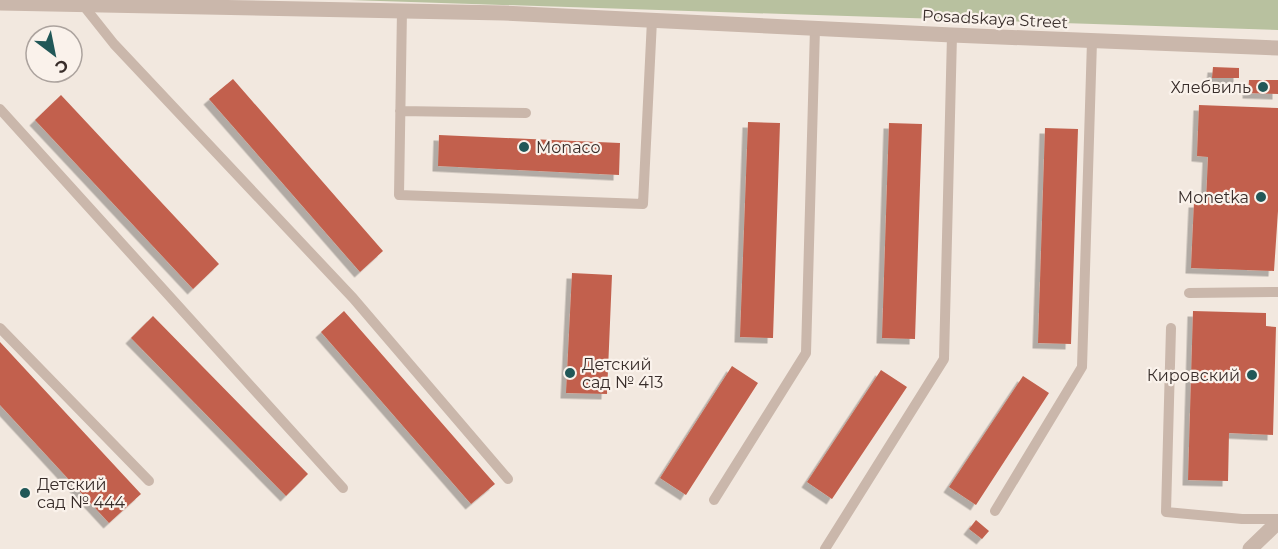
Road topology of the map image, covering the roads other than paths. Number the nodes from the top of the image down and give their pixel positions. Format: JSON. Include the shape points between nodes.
{"nodes":[{"id":1,"x":0,"y":3,"type":"edge"},
{"id":2,"x":83,"y":5,"type":"junction"},
{"id":3,"x":402,"y":10,"type":"junction"},
{"id":4,"x":652,"y":20,"type":"junction"},
{"id":5,"x":814,"y":28,"type":"junction"},
{"id":6,"x":952,"y":35,"type":"junction"},
{"id":7,"x":1092,"y":41,"type":"junction"},
{"id":8,"x":1278,"y":48,"type":"edge"},
{"id":9,"x":0,"y":109,"type":"edge"},
{"id":10,"x":400,"y":111,"type":"junction"},
{"id":11,"x":526,"y":113,"type":"dead end"},
{"id":12,"x":1278,"y":292,"type":"edge"},
{"id":13,"x":1189,"y":293,"type":"dead end"},
{"id":14,"x":0,"y":328,"type":"edge"},
{"id":15,"x":1171,"y":328,"type":"dead end"},
{"id":16,"x":508,"y":478,"type":"dead end"},
{"id":17,"x":149,"y":481,"type":"dead end"},
{"id":18,"x":344,"y":488,"type":"dead end"},
{"id":19,"x":714,"y":500,"type":"dead end"},
{"id":20,"x":995,"y":511,"type":"dead end"},
{"id":21,"x":1278,"y":521,"type":"edge"},
{"id":22,"x":825,"y":549,"type":"edge"},
{"id":23,"x":1250,"y":549,"type":"edge"}],
"edges":[{"from":1,"to":2,"type":"street","name":"Posadskaya Street"},
{"from":2,"to":3,"type":"street","name":"Posadskaya Street"},
{"from":2,"to":16,"type":"lane","via":[[114,44],[353,298]]},
{"from":3,"to":4,"type":"street","name":"Posadskaya Street"},
{"from":3,"to":10,"type":"lane"},
{"from":4,"to":5,"type":"street","name":"Posadskaya Street"},
{"from":4,"to":10,"type":"lane","via":[[643,204],[399,195]]},
{"from":5,"to":6,"type":"street","name":"Posadskaya Street"},
{"from":5,"to":19,"type":"lane","via":[[806,353]]},
{"from":6,"to":7,"type":"street","name":"Posadskaya Street"},
{"from":6,"to":22,"type":"lane","via":[[944,359]]},
{"from":7,"to":8,"type":"street","name":"Posadskaya Street"},
{"from":7,"to":20,"type":"lane","via":[[1082,367]]},
{"from":9,"to":18,"type":"lane"},
{"from":10,"to":11,"type":"lane"},
{"from":12,"to":13,"type":"lane"},
{"from":14,"to":17,"type":"lane"},
{"from":15,"to":21,"type":"lane","via":[[1166,512]]},
{"from":21,"to":23,"type":"street"}]}
